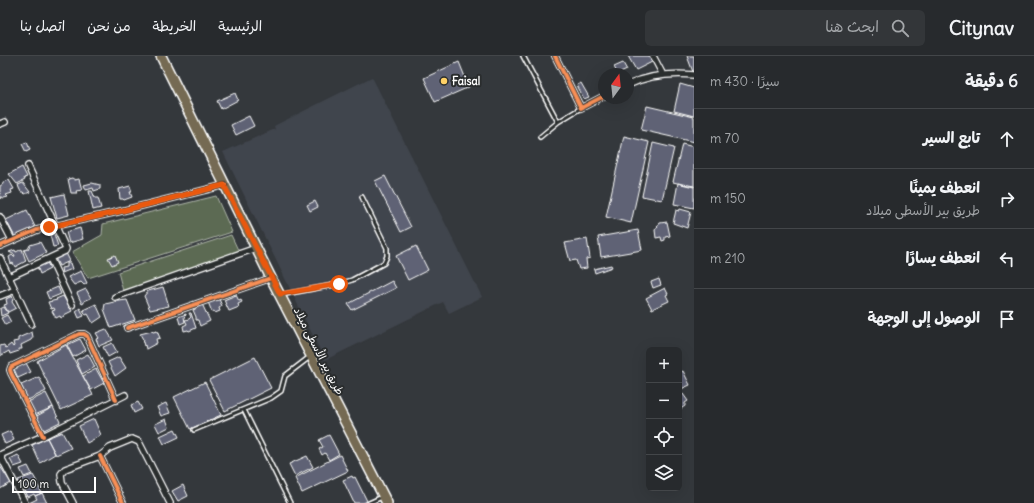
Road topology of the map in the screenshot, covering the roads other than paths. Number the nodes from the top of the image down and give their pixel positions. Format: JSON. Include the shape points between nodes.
{"nodes":[{"id":1,"x":161,"y":56,"type":"edge"},
{"id":2,"x":523,"y":56,"type":"edge"},
{"id":3,"x":555,"y":56,"type":"edge"},
{"id":4,"x":653,"y":56,"type":"edge"},
{"id":5,"x":663,"y":75,"type":"junction"},
{"id":6,"x":694,"y":75,"type":"edge"},
{"id":7,"x":634,"y":82,"type":"edge"},
{"id":8,"x":598,"y":99,"type":"edge"},
{"id":9,"x":581,"y":108,"type":"junction"},
{"id":10,"x":558,"y":122,"type":"junction"},
{"id":11,"x":540,"y":137,"type":"dead end"},
{"id":12,"x":28,"y":166,"type":"dead end"},
{"id":13,"x":224,"y":185,"type":"junction"},
{"id":14,"x":362,"y":197,"type":"dead end"},
{"id":15,"x":0,"y":217,"type":"edge"},
{"id":16,"x":54,"y":226,"type":"junction"},
{"id":17,"x":12,"y":240,"type":"junction"},
{"id":18,"x":0,"y":246,"type":"edge"},
{"id":19,"x":256,"y":248,"type":"junction"},
{"id":20,"x":0,"y":258,"type":"edge"},
{"id":21,"x":50,"y":258,"type":"junction"},
{"id":22,"x":9,"y":277,"type":"junction"},
{"id":23,"x":271,"y":278,"type":"junction"},
{"id":24,"x":15,"y":290,"type":"junction"},
{"id":25,"x":280,"y":294,"type":"junction"},
{"id":26,"x":0,"y":296,"type":"edge"},
{"id":27,"x":115,"y":297,"type":"dead end"},
{"id":28,"x":72,"y":305,"type":"dead end"},
{"id":29,"x":31,"y":324,"type":"dead end"},
{"id":30,"x":127,"y":328,"type":"dead end"},
{"id":31,"x":311,"y":356,"type":"junction"},
{"id":32,"x":125,"y":395,"type":"dead end"},
{"id":33,"x":116,"y":400,"type":"junction"},
{"id":34,"x":244,"y":410,"type":"junction"},
{"id":35,"x":194,"y":430,"type":"dead end"},
{"id":36,"x":43,"y":436,"type":"junction"},
{"id":37,"x":100,"y":456,"type":"junction"},
{"id":38,"x":1,"y":462,"type":"edge"},
{"id":39,"x":385,"y":499,"type":"edge"},
{"id":40,"x":25,"y":503,"type":"edge"},
{"id":41,"x":73,"y":503,"type":"edge"},
{"id":42,"x":123,"y":503,"type":"edge"},
{"id":43,"x":170,"y":503,"type":"edge"},
{"id":44,"x":290,"y":503,"type":"edge"},
{"id":45,"x":369,"y":503,"type":"edge"}],
"edges":[{"from":1,"to":13,"type":"main road","name":"طريق بير الأسطى ميلاد"},
{"from":2,"to":10,"type":"lane"},
{"from":3,"to":9,"type":"street"},
{"from":4,"to":5,"type":"street"},
{"from":5,"to":6,"type":"street"},
{"from":5,"to":7,"type":"street"},
{"from":8,"to":9,"type":"street"},
{"from":9,"to":10,"type":"lane"},
{"from":10,"to":11,"type":"lane"},
{"from":12,"to":16,"type":"street"},
{"from":13,"to":16,"type":"street"},
{"from":13,"to":19,"type":"main road","name":"طريق بير الأسطى ميلاد"},
{"from":14,"to":25,"type":"lane","via":[[387,248],[384,263],[339,284]]},
{"from":15,"to":17,"type":"street"},
{"from":16,"to":17,"type":"street"},
{"from":16,"to":21,"type":"street","via":[[66,249]]},
{"from":17,"to":18,"type":"street"},
{"from":19,"to":23,"type":"main road","name":"طريق بير الأسطى ميلاد"},
{"from":19,"to":27,"type":"street"},
{"from":20,"to":22,"type":"street"},
{"from":21,"to":22,"type":"street"},
{"from":21,"to":28,"type":"street"},
{"from":22,"to":24,"type":"street"},
{"from":23,"to":25,"type":"main road","name":"طريق بير الأسطى ميلاد"},
{"from":23,"to":30,"type":"street"},
{"from":24,"to":26,"type":"street"},
{"from":24,"to":29,"type":"street"},
{"from":25,"to":31,"type":"main road","name":"طريق بير الأسطى ميلاد"},
{"from":31,"to":34,"type":"lane","via":[[285,376],[281,391]]},
{"from":31,"to":39,"type":"main road","name":"طريق بير الأسطى ميلاد"},
{"from":32,"to":33,"type":"street"},
{"from":33,"to":36,"type":"street"},
{"from":33,"to":36,"type":"street","via":[[84,334],[79,334],[11,367],[11,373]]},
{"from":34,"to":35,"type":"lane"},
{"from":34,"to":44,"type":"lane"},
{"from":36,"to":38,"type":"street","via":[[2,454]]},
{"from":37,"to":41,"type":"street","via":[[65,469],[60,474]]},
{"from":37,"to":42,"type":"street"},
{"from":37,"to":43,"type":"street","via":[[122,442],[132,439],[139,442]]},
{"from":38,"to":40,"type":"street"},
{"from":39,"to":45,"type":"lane"}]}
